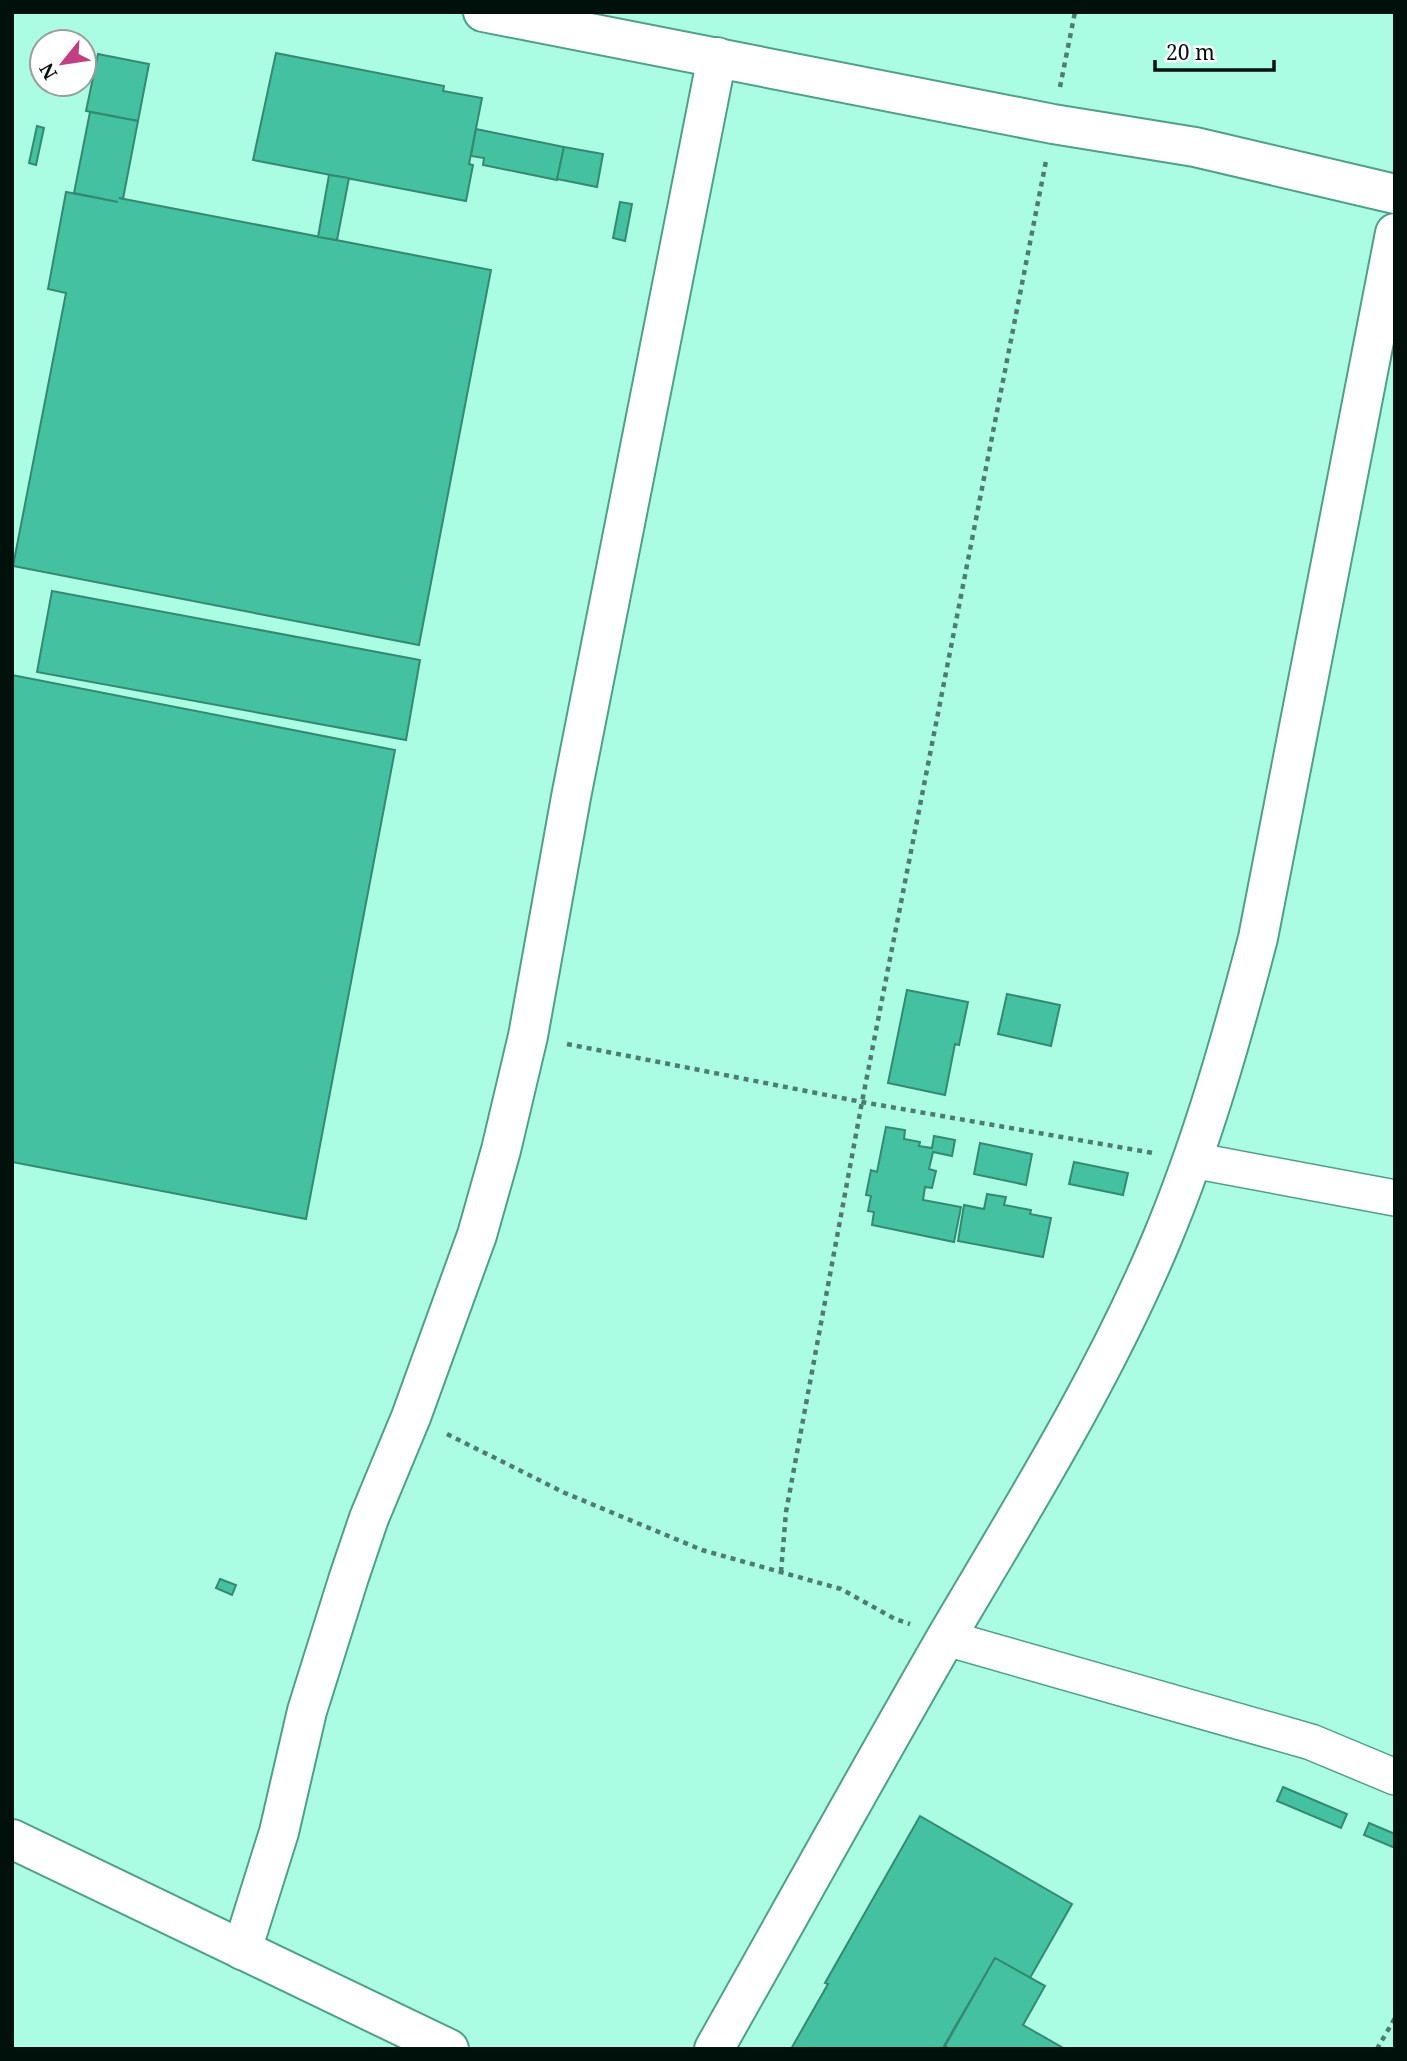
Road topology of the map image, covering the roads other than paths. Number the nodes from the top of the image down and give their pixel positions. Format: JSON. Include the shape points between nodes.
{"nodes":[{"id":1,"x":483,"y":12,"type":"edge"},
{"id":2,"x":717,"y":57,"type":"junction"},
{"id":3,"x":1395,"y":194,"type":"edge"},
{"id":4,"x":1395,"y":233,"type":"edge"},
{"id":5,"x":1192,"y":1160,"type":"junction"},
{"id":6,"x":1395,"y":1198,"type":"edge"},
{"id":7,"x":946,"y":1638,"type":"junction"},
{"id":8,"x":1395,"y":1777,"type":"edge"},
{"id":9,"x":12,"y":1839,"type":"edge"},
{"id":10,"x":242,"y":1950,"type":"junction"},
{"id":11,"x":449,"y":2049,"type":"edge"},
{"id":12,"x":714,"y":2049,"type":"edge"}],
"edges":[{"from":1,"to":2,"type":"street"},
{"from":2,"to":3,"type":"street","via":[[1053,124],[1195,147]]},
{"from":2,"to":10,"type":"street","via":[[528,1036],[501,1150],[477,1235],[369,1518],[331,1635],[307,1711],[279,1832]]},
{"from":4,"to":5,"type":"street","via":[[1258,938]]},
{"from":5,"to":6,"type":"street"},
{"from":5,"to":7,"type":"street","via":[[1125,1321],[1049,1463]]},
{"from":7,"to":8,"type":"street","via":[[1311,1742]]},
{"from":7,"to":12,"type":"street"},
{"from":9,"to":10,"type":"street"},
{"from":10,"to":11,"type":"street"}]}
